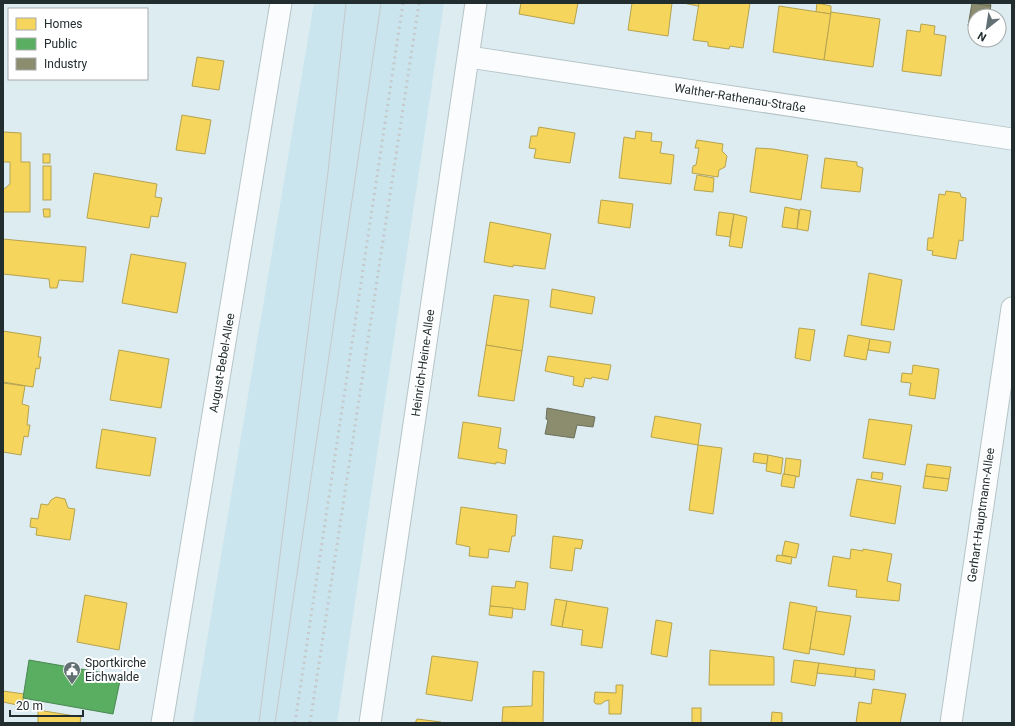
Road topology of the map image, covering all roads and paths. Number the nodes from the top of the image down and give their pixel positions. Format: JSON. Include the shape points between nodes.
{"nodes":[{"id":1,"x":281,"y":3,"type":"edge"},
{"id":2,"x":476,"y":3,"type":"edge"},
{"id":3,"x":469,"y":57,"type":"junction"},
{"id":4,"x":1012,"y":139,"type":"edge"},
{"id":5,"x":1012,"y":308,"type":"edge"},
{"id":6,"x":162,"y":723,"type":"edge"},
{"id":7,"x":370,"y":723,"type":"edge"},
{"id":8,"x":951,"y":723,"type":"edge"}],
"edges":[{"from":1,"to":6,"type":"street","name":"August-Bebel-Allee"},
{"from":2,"to":3,"type":"street","name":"Heinrich-Heine-Allee"},
{"from":3,"to":4,"type":"street","name":"Walther-Rathenau-Straße"},
{"from":3,"to":7,"type":"street","name":"Heinrich-Heine-Allee"},
{"from":5,"to":8,"type":"street","name":"Gerhart-Hauptmann-Allee"}]}
